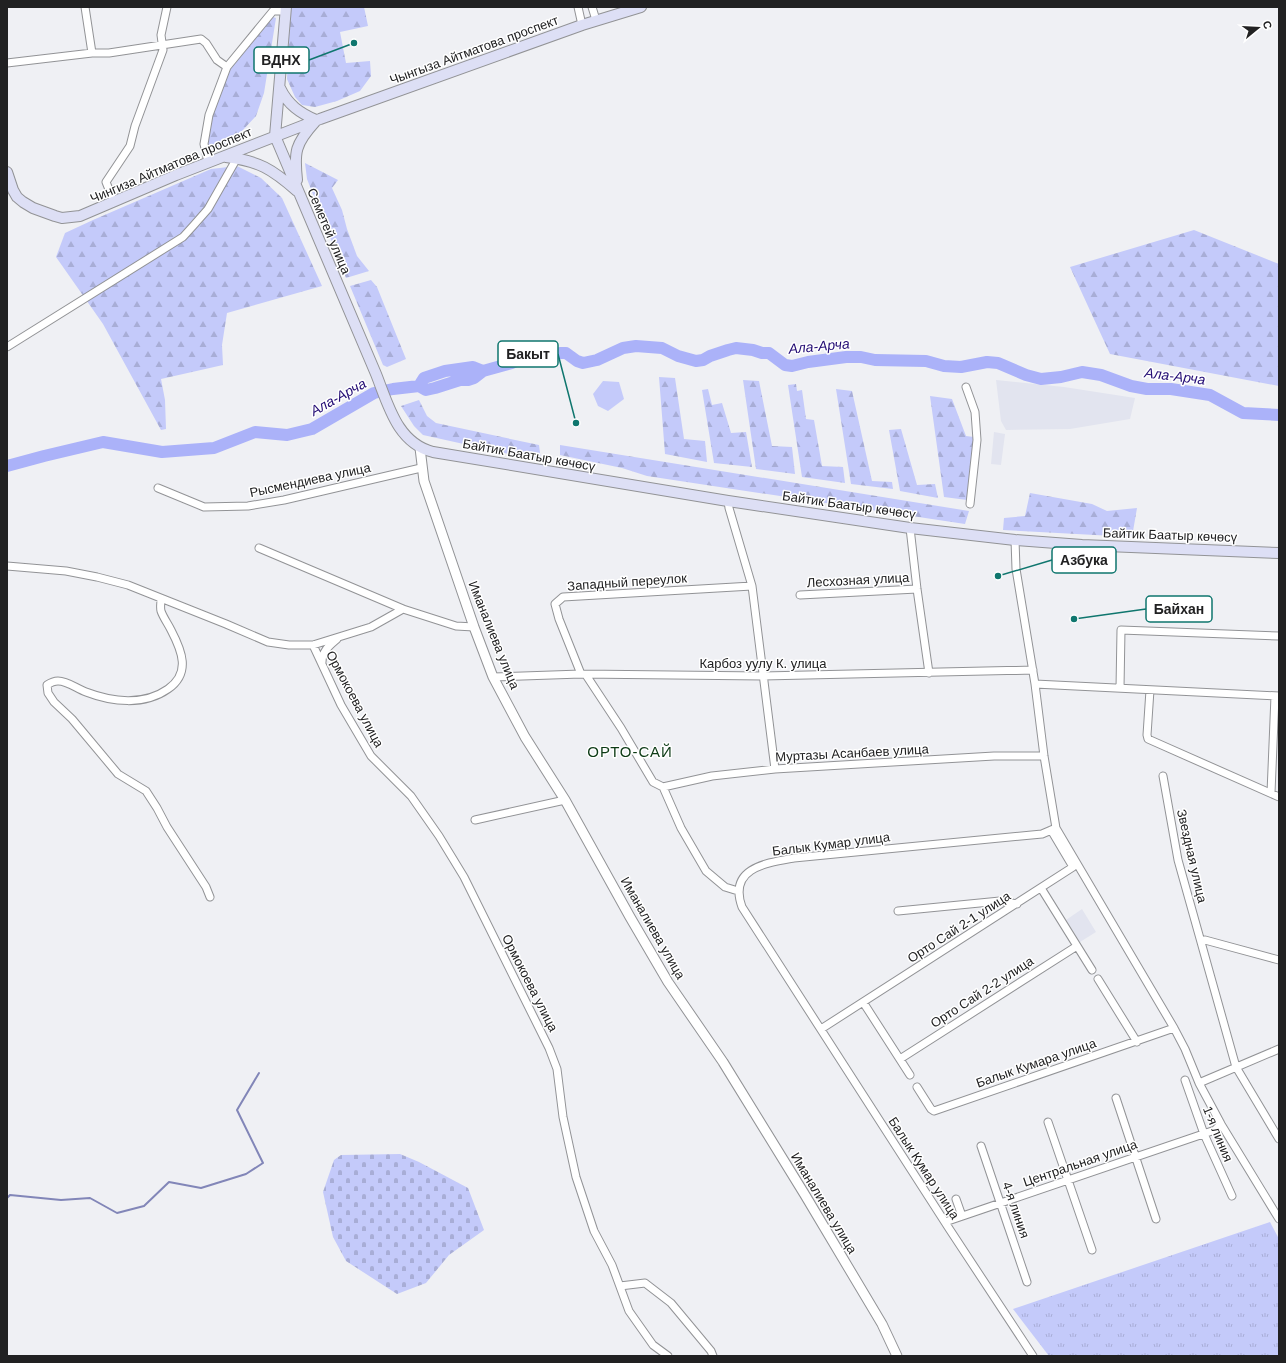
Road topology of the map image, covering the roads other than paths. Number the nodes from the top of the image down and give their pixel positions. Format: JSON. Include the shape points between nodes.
{"nodes":[{"id":1,"x":84,"y":7,"type":"edge"},
{"id":2,"x":167,"y":7,"type":"edge"},
{"id":3,"x":578,"y":7,"type":"edge"},
{"id":4,"x":592,"y":7,"type":"edge"},
{"id":5,"x":641,"y":7,"type":"edge"},
{"id":6,"x":286,"y":9,"type":"edge"},
{"id":7,"x":596,"y":20,"type":"junction"},
{"id":8,"x":582,"y":25,"type":"junction"},
{"id":9,"x":162,"y":44,"type":"junction"},
{"id":10,"x":92,"y":53,"type":"junction"},
{"id":11,"x":7,"y":63,"type":"edge"},
{"id":12,"x":227,"y":67,"type":"junction"},
{"id":13,"x":280,"y":88,"type":"junction"},
{"id":14,"x":316,"y":120,"type":"junction"},
{"id":15,"x":275,"y":136,"type":"junction"},
{"id":16,"x":225,"y":156,"type":"junction"},
{"id":17,"x":237,"y":158,"type":"junction"},
{"id":18,"x":208,"y":162,"type":"junction"},
{"id":19,"x":7,"y":172,"type":"edge"},
{"id":20,"x":298,"y":192,"type":"junction"},
{"id":21,"x":114,"y":202,"type":"junction"},
{"id":22,"x":7,"y":347,"type":"edge"},
{"id":23,"x":966,"y":387,"type":"dead end"},
{"id":24,"x":420,"y":448,"type":"junction"},
{"id":25,"x":421,"y":468,"type":"junction"},
{"id":26,"x":158,"y":488,"type":"dead end"},
{"id":27,"x":728,"y":500,"type":"junction"},
{"id":28,"x":970,"y":504,"type":"dead end"},
{"id":29,"x":910,"y":528,"type":"junction"},
{"id":30,"x":1015,"y":540,"type":"junction"},
{"id":31,"x":259,"y":548,"type":"dead end"},
{"id":32,"x":1279,"y":553,"type":"edge"},
{"id":33,"x":7,"y":566,"type":"edge"},
{"id":34,"x":752,"y":586,"type":"junction"},
{"id":35,"x":917,"y":589,"type":"junction"},
{"id":36,"x":800,"y":595,"type":"dead end"},
{"id":37,"x":161,"y":599,"type":"junction"},
{"id":38,"x":403,"y":608,"type":"junction"},
{"id":39,"x":474,"y":627,"type":"junction"},
{"id":40,"x":1279,"y":636,"type":"edge"},
{"id":41,"x":338,"y":637,"type":"junction"},
{"id":42,"x":313,"y":644,"type":"junction"},
{"id":43,"x":322,"y":663,"type":"junction"},
{"id":44,"x":1033,"y":670,"type":"junction"},
{"id":45,"x":928,"y":673,"type":"junction"},
{"id":46,"x":584,"y":675,"type":"junction"},
{"id":47,"x":763,"y":676,"type":"junction"},
{"id":48,"x":494,"y":677,"type":"junction"},
{"id":49,"x":1036,"y":684,"type":"junction"},
{"id":50,"x":1120,"y":688,"type":"junction"},
{"id":51,"x":1150,"y":690,"type":"junction"},
{"id":52,"x":1277,"y":696,"type":"edge"},
{"id":53,"x":1044,"y":756,"type":"junction"},
{"id":54,"x":775,"y":768,"type":"junction"},
{"id":55,"x":1163,"y":776,"type":"dead end"},
{"id":56,"x":663,"y":786,"type":"junction"},
{"id":57,"x":1271,"y":793,"type":"junction"},
{"id":58,"x":1279,"y":797,"type":"edge"},
{"id":59,"x":565,"y":800,"type":"junction"},
{"id":60,"x":475,"y":820,"type":"dead end"},
{"id":61,"x":1053,"y":829,"type":"junction"},
{"id":62,"x":1041,"y":888,"type":"junction"},
{"id":63,"x":738,"y":891,"type":"junction"},
{"id":64,"x":210,"y":897,"type":"dead end"},
{"id":65,"x":1017,"y":904,"type":"junction"},
{"id":66,"x":898,"y":911,"type":"dead end"},
{"id":67,"x":1201,"y":941,"type":"junction"},
{"id":68,"x":1077,"y":946,"type":"junction"},
{"id":69,"x":1279,"y":960,"type":"edge"},
{"id":70,"x":1092,"y":970,"type":"dead end"},
{"id":71,"x":1098,"y":979,"type":"dead end"},
{"id":72,"x":863,"y":1002,"type":"junction"},
{"id":73,"x":1174,"y":1028,"type":"junction"},
{"id":74,"x":821,"y":1029,"type":"junction"},
{"id":75,"x":1137,"y":1042,"type":"junction"},
{"id":76,"x":1279,"y":1049,"type":"edge"},
{"id":77,"x":900,"y":1059,"type":"junction"},
{"id":78,"x":1236,"y":1067,"type":"junction"},
{"id":79,"x":910,"y":1075,"type":"dead end"},
{"id":80,"x":1185,"y":1080,"type":"dead end"},
{"id":81,"x":1199,"y":1083,"type":"junction"},
{"id":82,"x":917,"y":1087,"type":"dead end"},
{"id":83,"x":1116,"y":1098,"type":"dead end"},
{"id":84,"x":1048,"y":1122,"type":"dead end"},
{"id":85,"x":1222,"y":1124,"type":"junction"},
{"id":86,"x":1204,"y":1134,"type":"junction"},
{"id":87,"x":1279,"y":1139,"type":"edge"},
{"id":88,"x":981,"y":1146,"type":"dead end"},
{"id":89,"x":1136,"y":1157,"type":"junction"},
{"id":90,"x":1067,"y":1180,"type":"junction"},
{"id":91,"x":1232,"y":1196,"type":"dead end"},
{"id":92,"x":956,"y":1199,"type":"dead end"},
{"id":93,"x":1000,"y":1203,"type":"junction"},
{"id":94,"x":962,"y":1216,"type":"junction"},
{"id":95,"x":1279,"y":1218,"type":"edge"},
{"id":96,"x":1156,"y":1219,"type":"dead end"},
{"id":97,"x":945,"y":1222,"type":"junction"},
{"id":98,"x":1092,"y":1250,"type":"dead end"},
{"id":99,"x":1027,"y":1282,"type":"dead end"},
{"id":100,"x":620,"y":1286,"type":"junction"},
{"id":101,"x":668,"y":1356,"type":"edge"},
{"id":102,"x":713,"y":1356,"type":"edge"},
{"id":103,"x":897,"y":1356,"type":"edge"},
{"id":104,"x":1033,"y":1356,"type":"edge"}],
"edges":[{"from":1,"to":10,"type":"street"},
{"from":2,"to":9,"type":"street","via":[[161,35]]},
{"from":3,"to":8,"type":"street"},
{"from":4,"to":7,"type":"street"},
{"from":5,"to":7,"type":"main road","name":"Чынгыза Айтматова проспект"},
{"from":6,"to":12,"type":"street","via":[[273,11]]},
{"from":6,"to":13,"type":"main road","name":"Семетей улица"},
{"from":7,"to":8,"type":"main road","name":"Чынгыза Айтматова проспект"},
{"from":8,"to":14,"type":"main road","name":"Чынгыза Айтматова проспект"},
{"from":9,"to":10,"type":"street","via":[[109,53]]},
{"from":9,"to":12,"type":"street","via":[[201,39],[217,60]]},
{"from":9,"to":21,"type":"street","via":[[163,50],[130,146],[106,182]]},
{"from":10,"to":11,"type":"street"},
{"from":12,"to":18,"type":"street","via":[[208,115],[204,144]]},
{"from":13,"to":14,"type":"main road","via":[[293,107]]},
{"from":13,"to":15,"type":"main road","name":"Семетей улица"},
{"from":14,"to":15,"type":"main road","name":"Чингиза Айтматова проспект"},
{"from":14,"to":20,"type":"main road","via":[[301,139],[296,152]]},
{"from":15,"to":16,"type":"main road","name":"Чингиза Айтматова проспект"},
{"from":15,"to":20,"type":"main road","name":"Семетей улица"},
{"from":16,"to":17,"type":"main road"},
{"from":16,"to":18,"type":"main road","name":"Чингиза Айтматова проспект"},
{"from":17,"to":20,"type":"main road","via":[[266,167]]},
{"from":17,"to":22,"type":"street","via":[[208,209],[183,236]]},
{"from":18,"to":21,"type":"main road","name":"Чингиза Айтматова проспект"},
{"from":19,"to":21,"type":"main road","name":"Чингиза Айтматова проспект","via":[[17,197],[33,208],[62,218],[72,218]]},
{"from":20,"to":24,"type":"main road","name":"Семетей улица","via":[[392,413],[400,429]]},
{"from":23,"to":28,"type":"street","via":[[975,412],[977,440]]},
{"from":24,"to":25,"type":"street","name":"Иманалиева улица"},
{"from":24,"to":27,"type":"main road","name":"Байтик Баатыр көчөсү"},
{"from":25,"to":26,"type":"street","name":"Рысмендиева улица","via":[[248,506],[204,507]]},
{"from":25,"to":39,"type":"street","name":"Иманалиева улица"},
{"from":27,"to":29,"type":"main road","name":"Байтик Баатыр көчөсү"},
{"from":27,"to":34,"type":"street"},
{"from":29,"to":30,"type":"main road","name":"Байтик Баатыр көчөсү"},
{"from":29,"to":35,"type":"street","name":"Лесхозная улица"},
{"from":30,"to":32,"type":"main road","name":"Байтик Баатыр көчөсү"},
{"from":30,"to":44,"type":"street","via":[[1016,569]]},
{"from":31,"to":38,"type":"street"},
{"from":33,"to":37,"type":"street","via":[[66,571],[97,577],[128,585]]},
{"from":34,"to":46,"type":"street","name":"Западный переулок","via":[[563,597],[556,604],[559,619]]},
{"from":34,"to":47,"type":"street"},
{"from":35,"to":36,"type":"street","name":"Лесхозная улица"},
{"from":35,"to":45,"type":"street","name":"Лесхозная улица"},
{"from":37,"to":42,"type":"street","via":[[268,642],[290,645]]},
{"from":37,"to":64,"type":"street","via":[[161,611],[176,641],[183,667],[174,685],[154,697],[136,701],[103,697],[58,681],[52,682],[46,688],[54,702],[72,719],[118,774],[146,791]]},
{"from":38,"to":39,"type":"street","via":[[456,626]]},
{"from":38,"to":41,"type":"street","via":[[371,627]]},
{"from":39,"to":48,"type":"street","name":"Иманалиева улица"},
{"from":40,"to":50,"type":"street","via":[[1121,630]]},
{"from":41,"to":42,"type":"street"},
{"from":41,"to":43,"type":"street","via":[[325,650]]},
{"from":42,"to":43,"type":"street","name":"Ормокоева улица"},
{"from":43,"to":100,"type":"street","name":"Ормокоева улица","via":[[341,705],[371,756],[411,796],[464,877],[549,1048],[557,1068],[563,1117],[576,1177],[594,1231]]},
{"from":44,"to":45,"type":"street","name":"Карбоз уулу К. улица"},
{"from":44,"to":49,"type":"street"},
{"from":45,"to":47,"type":"street","name":"Карбоз уулу К. улица"},
{"from":46,"to":47,"type":"street","name":"Карбоз уулу К. улица"},
{"from":46,"to":48,"type":"street","name":"Карбоз уулу К. улица"},
{"from":46,"to":56,"type":"street","via":[[621,728],[653,782]]},
{"from":47,"to":54,"type":"street"},
{"from":48,"to":59,"type":"street","name":"Иманалиева улица","via":[[525,736]]},
{"from":49,"to":50,"type":"street"},
{"from":49,"to":53,"type":"street"},
{"from":50,"to":51,"type":"street"},
{"from":51,"to":52,"type":"street"},
{"from":51,"to":57,"type":"street","via":[[1148,739]]},
{"from":52,"to":57,"type":"street"},
{"from":53,"to":54,"type":"street","name":"Муртазы Асанбаев улица","via":[[994,756]]},
{"from":53,"to":61,"type":"street"},
{"from":54,"to":56,"type":"street","name":"Муртазы Асанбаев улица","via":[[712,776]]},
{"from":55,"to":67,"type":"street","name":"Звездная улица","via":[[1178,860]]},
{"from":56,"to":63,"type":"street","via":[[681,828],[706,872],[725,886]]},
{"from":57,"to":58,"type":"street"},
{"from":59,"to":60,"type":"street"},
{"from":59,"to":103,"type":"street","name":"Иманалиева улица","via":[[668,982],[720,1056],[882,1324]]},
{"from":61,"to":62,"type":"street","name":"Орто Сай 2-1 улица","via":[[1073,867]]},
{"from":61,"to":63,"type":"street","name":"Балык Кумар улица","via":[[1042,834],[770,862],[750,871],[740,882]]},
{"from":61,"to":73,"type":"street"},
{"from":62,"to":65,"type":"street","name":"Орто Сай 2-1 улица"},
{"from":62,"to":68,"type":"street"},
{"from":63,"to":74,"type":"street","name":"Балык Кумар улица","via":[[742,907]]},
{"from":65,"to":66,"type":"street","via":[[1000,901]]},
{"from":65,"to":72,"type":"street","name":"Орто Сай 2-1 улица"},
{"from":67,"to":69,"type":"street"},
{"from":67,"to":78,"type":"street","name":"Звездная улица"},
{"from":68,"to":70,"type":"street"},
{"from":68,"to":77,"type":"street","name":"Орто Сай 2-2 улица"},
{"from":71,"to":75,"type":"street"},
{"from":72,"to":74,"type":"street","name":"Орто Сай 2-1 улица"},
{"from":72,"to":77,"type":"street"},
{"from":73,"to":75,"type":"street","name":"Балык Кумара улица"},
{"from":73,"to":81,"type":"street"},
{"from":74,"to":97,"type":"street","name":"Балык Кумар улица"},
{"from":75,"to":82,"type":"street","name":"Балык Кумара улица","via":[[934,1111]]},
{"from":76,"to":78,"type":"street"},
{"from":77,"to":79,"type":"street"},
{"from":78,"to":81,"type":"street"},
{"from":78,"to":87,"type":"street","name":"Звездная улица"},
{"from":80,"to":86,"type":"street","name":"1-я линия"},
{"from":81,"to":85,"type":"street"},
{"from":83,"to":89,"type":"street"},
{"from":84,"to":90,"type":"street"},
{"from":85,"to":86,"type":"street","name":"Центральная улица"},
{"from":85,"to":95,"type":"street"},
{"from":86,"to":89,"type":"street","name":"Центральная улица"},
{"from":86,"to":91,"type":"street","name":"1-я линия"},
{"from":88,"to":93,"type":"street","name":"4-я линия"},
{"from":89,"to":90,"type":"street","name":"Центральная улица"},
{"from":89,"to":96,"type":"street"},
{"from":90,"to":93,"type":"street","name":"Центральная улица"},
{"from":90,"to":98,"type":"street"},
{"from":92,"to":94,"type":"street"},
{"from":93,"to":94,"type":"street","name":"Центральная улица"},
{"from":93,"to":99,"type":"street","name":"4-я линия"},
{"from":94,"to":97,"type":"street","name":"Центральная улица"},
{"from":97,"to":104,"type":"street","name":"Балык Кумар улица"},
{"from":100,"to":101,"type":"street","name":"Ормокоева улица","via":[[629,1311],[653,1345]]},
{"from":100,"to":102,"type":"street","via":[[644,1283],[650,1287],[671,1303]]}]}
